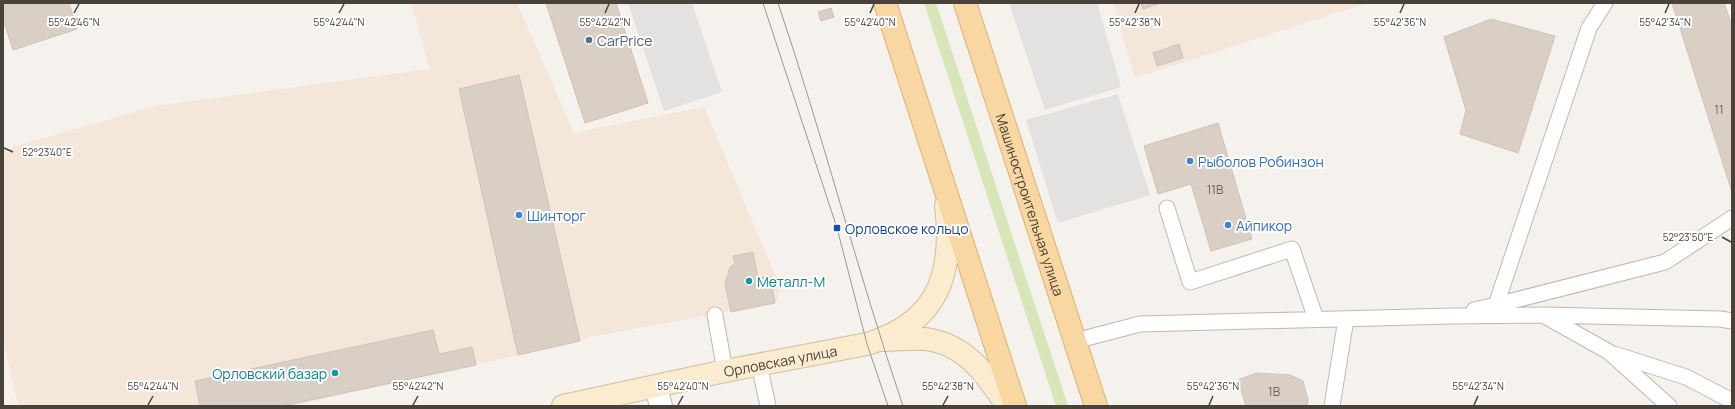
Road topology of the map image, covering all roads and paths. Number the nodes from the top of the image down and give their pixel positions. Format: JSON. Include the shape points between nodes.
{"nodes":[{"id":1,"x":885,"y":3,"type":"edge"},
{"id":2,"x":965,"y":3,"type":"edge"},
{"id":3,"x":1605,"y":3,"type":"edge"},
{"id":4,"x":944,"y":187,"type":"junction"},
{"id":5,"x":1167,"y":208,"type":"dead end"},
{"id":6,"x":1732,"y":218,"type":"edge"},
{"id":7,"x":1496,"y":305,"type":"junction"},
{"id":8,"x":715,"y":315,"type":"dead end"},
{"id":9,"x":1544,"y":315,"type":"junction"},
{"id":10,"x":1452,"y":316,"type":"junction"},
{"id":11,"x":1316,"y":319,"type":"junction"},
{"id":12,"x":1346,"y":319,"type":"junction"},
{"id":13,"x":1732,"y":321,"type":"edge"},
{"id":14,"x":881,"y":340,"type":"junction"},
{"id":15,"x":1075,"y":342,"type":"junction"},
{"id":16,"x":1609,"y":352,"type":"junction"},
{"id":17,"x":759,"y":364,"type":"junction"},
{"id":18,"x":725,"y":371,"type":"junction"},
{"id":19,"x":658,"y":396,"type":"edge"},
{"id":20,"x":1732,"y":401,"type":"edge"},
{"id":21,"x":563,"y":406,"type":"edge"},
{"id":22,"x":768,"y":406,"type":"edge"},
{"id":23,"x":1008,"y":406,"type":"edge"},
{"id":24,"x":1016,"y":406,"type":"edge"},
{"id":25,"x":1096,"y":406,"type":"edge"},
{"id":26,"x":1332,"y":406,"type":"edge"},
{"id":27,"x":1669,"y":406,"type":"edge"}],
"edges":[{"from":1,"to":4,"type":"main road"},
{"from":2,"to":15,"type":"main road","name":"Машиностроительная улица"},
{"from":3,"to":7,"type":"lane","via":[[1589,28]]},
{"from":4,"to":14,"type":"street","via":[[948,249],[943,277],[931,304],[916,320]]},
{"from":4,"to":24,"type":"main road"},
{"from":5,"to":11,"type":"lane","via":[[1190,282],[1292,249]]},
{"from":6,"to":7,"type":"lane","via":[[1665,262]]},
{"from":7,"to":10,"type":"lane"},
{"from":8,"to":18,"type":"lane"},
{"from":9,"to":10,"type":"lane"},
{"from":9,"to":13,"type":"lane"},
{"from":9,"to":16,"type":"lane"},
{"from":10,"to":12,"type":"lane"},
{"from":11,"to":12,"type":"lane"},
{"from":11,"to":15,"type":"lane","via":[[1140,324]]},
{"from":12,"to":26,"type":"lane"},
{"from":14,"to":17,"type":"street","name":"Орловская улица"},
{"from":14,"to":23,"type":"street","via":[[931,340],[954,347],[990,379]]},
{"from":15,"to":25,"type":"main road","name":"Машиностроительная улица"},
{"from":16,"to":20,"type":"lane","via":[[1686,377]]},
{"from":16,"to":27,"type":"lane"},
{"from":17,"to":18,"type":"street","name":"Орловская улица"},
{"from":17,"to":22,"type":"lane"},
{"from":18,"to":19,"type":"street","name":"Орловская улица"},
{"from":19,"to":21,"type":"street","name":"Орловская улица"}]}
